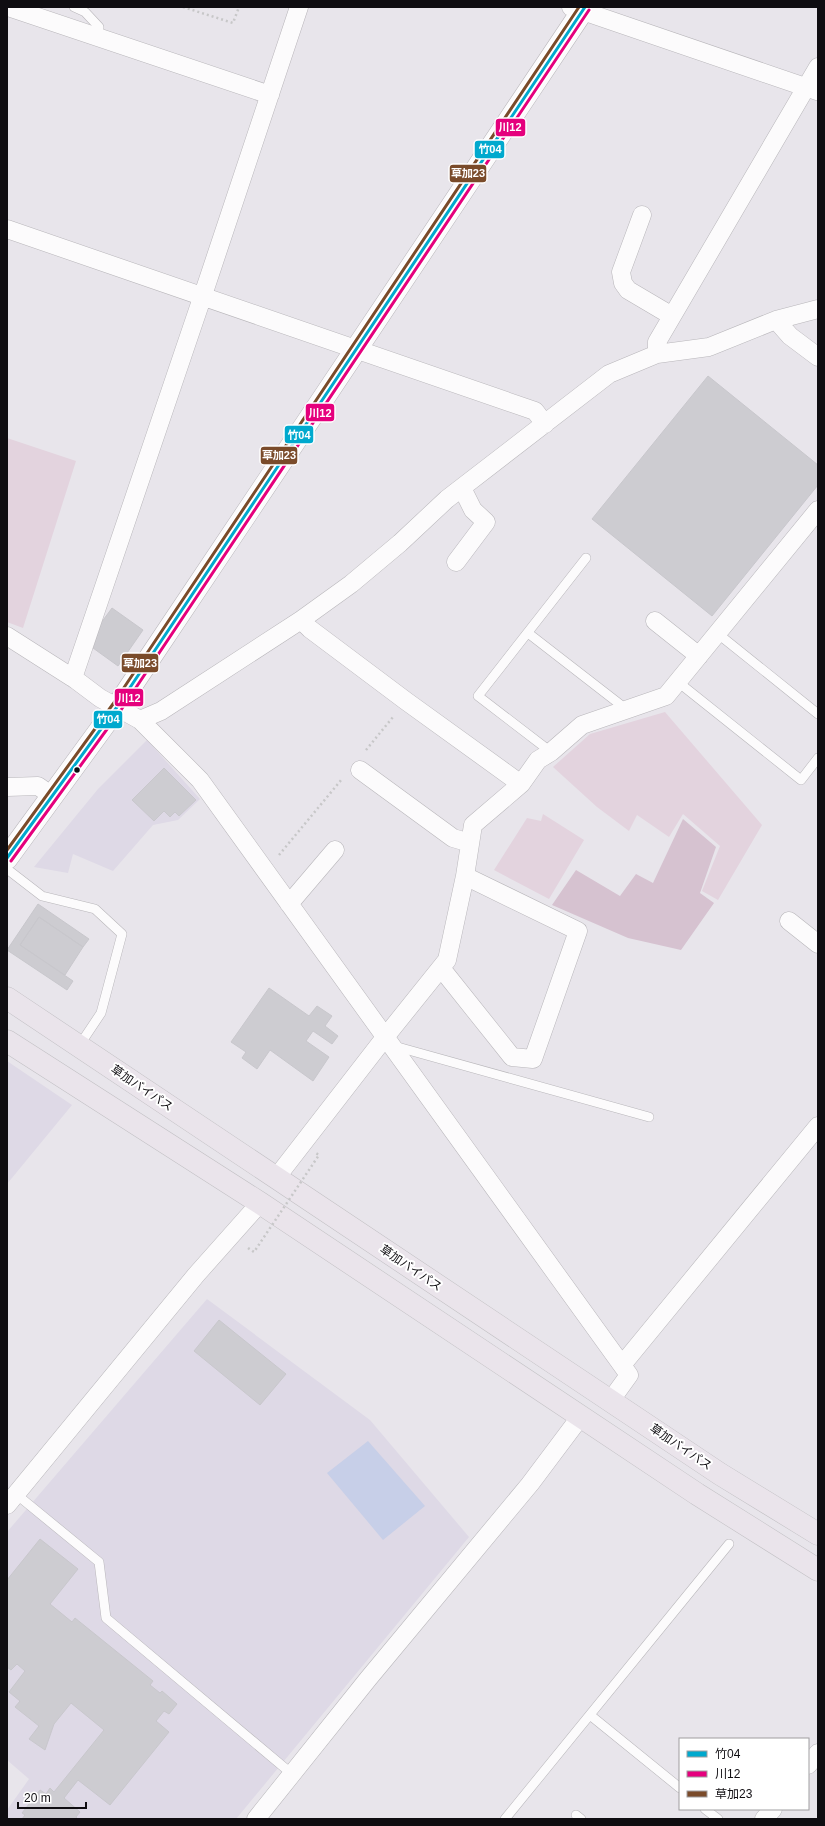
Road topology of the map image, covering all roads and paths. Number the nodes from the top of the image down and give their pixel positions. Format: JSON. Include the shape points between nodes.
{"nodes":[{"id":1,"x":8,"y":7,"type":"edge"},
{"id":2,"x":74,"y":7,"type":"edge"},
{"id":3,"x":183,"y":7,"type":"edge"},
{"id":4,"x":239,"y":7,"type":"edge"},
{"id":5,"x":299,"y":7,"type":"edge"},
{"id":6,"x":579,"y":8,"type":"edge"},
{"id":7,"x":98,"y":37,"type":"junction"},
{"id":8,"x":818,"y":67,"type":"edge"},
{"id":9,"x":812,"y":89,"type":"edge"},
{"id":10,"x":270,"y":95,"type":"junction"},
{"id":11,"x":642,"y":215,"type":"dead end"},
{"id":12,"x":7,"y":229,"type":"edge"},
{"id":13,"x":203,"y":296,"type":"junction"},
{"id":14,"x":818,"y":309,"type":"edge"},
{"id":15,"x":672,"y":316,"type":"junction"},
{"id":16,"x":776,"y":320,"type":"junction"},
{"id":17,"x":356,"y":350,"type":"junction"},
{"id":18,"x":657,"y":354,"type":"junction"},
{"id":19,"x":818,"y":358,"type":"edge"},
{"id":20,"x":545,"y":424,"type":"junction"},
{"id":21,"x":462,"y":488,"type":"junction"},
{"id":22,"x":818,"y":510,"type":"edge"},
{"id":23,"x":586,"y":558,"type":"dead end"},
{"id":24,"x":456,"y":562,"type":"dead end"},
{"id":25,"x":301,"y":620,"type":"junction"},
{"id":26,"x":655,"y":621,"type":"dead end"},
{"id":27,"x":528,"y":633,"type":"junction"},
{"id":28,"x":717,"y":633,"type":"junction"},
{"id":29,"x":7,"y":636,"type":"edge"},
{"id":30,"x":699,"y":656,"type":"junction"},
{"id":31,"x":73,"y":678,"type":"junction"},
{"id":32,"x":678,"y":682,"type":"junction"},
{"id":33,"x":406,"y":701,"type":"junction"},
{"id":34,"x":117,"y":707,"type":"junction"},
{"id":35,"x":626,"y":710,"type":"junction"},
{"id":36,"x":818,"y":714,"type":"edge"},
{"id":37,"x":140,"y":720,"type":"junction"},
{"id":38,"x":551,"y":752,"type":"junction"},
{"id":39,"x":818,"y":758,"type":"edge"},
{"id":40,"x":356,"y":767,"type":"junction"},
{"id":41,"x":521,"y":784,"type":"junction"},
{"id":42,"x":7,"y":787,"type":"edge"},
{"id":43,"x":52,"y":796,"type":"junction"},
{"id":44,"x":470,"y":843,"type":"junction"},
{"id":45,"x":335,"y":850,"type":"dead end"},
{"id":46,"x":7,"y":858,"type":"edge"},
{"id":47,"x":7,"y":869,"type":"edge"},
{"id":48,"x":266,"y":871,"type":"junction"},
{"id":49,"x":465,"y":876,"type":"junction"},
{"id":50,"x":290,"y":904,"type":"junction"},
{"id":51,"x":789,"y":921,"type":"dead end"},
{"id":52,"x":818,"y":944,"type":"edge"},
{"id":53,"x":440,"y":968,"type":"junction"},
{"id":54,"x":7,"y":998,"type":"edge"},
{"id":55,"x":389,"y":1040,"type":"junction"},
{"id":56,"x":7,"y":1041,"type":"edge"},
{"id":57,"x":80,"y":1046,"type":"junction"},
{"id":58,"x":649,"y":1117,"type":"dead end"},
{"id":59,"x":818,"y":1126,"type":"edge"},
{"id":60,"x":314,"y":1152,"type":"dead end"},
{"id":61,"x":276,"y":1178,"type":"junction"},
{"id":62,"x":260,"y":1203,"type":"junction"},
{"id":63,"x":248,"y":1248,"type":"dead end"},
{"id":64,"x":622,"y":1365,"type":"junction"},
{"id":65,"x":611,"y":1400,"type":"junction"},
{"id":66,"x":581,"y":1416,"type":"junction"},
{"id":67,"x":12,"y":1500,"type":"edge"},
{"id":68,"x":818,"y":1534,"type":"edge"},
{"id":69,"x":729,"y":1544,"type":"dead end"},
{"id":70,"x":818,"y":1570,"type":"edge"},
{"id":71,"x":590,"y":1715,"type":"junction"},
{"id":72,"x":818,"y":1753,"type":"edge"},
{"id":73,"x":809,"y":1764,"type":"edge"},
{"id":74,"x":292,"y":1774,"type":"junction"},
{"id":75,"x":679,"y":1787,"type":"edge"},
{"id":76,"x":706,"y":1810,"type":"edge"},
{"id":77,"x":771,"y":1810,"type":"edge"},
{"id":78,"x":256,"y":1819,"type":"edge"},
{"id":79,"x":505,"y":1819,"type":"edge"},
{"id":80,"x":718,"y":1819,"type":"edge"},
{"id":81,"x":764,"y":1819,"type":"edge"}],
"edges":[{"from":1,"to":7,"type":"street"},
{"from":2,"to":7,"type":"lane","via":[[85,12],[99,27]]},
{"from":3,"to":4,"type":"path","via":[[233,23]]},
{"from":5,"to":10,"type":"street"},
{"from":6,"to":9,"type":"street"},
{"from":6,"to":17,"type":"street"},
{"from":7,"to":10,"type":"street"},
{"from":8,"to":9,"type":"street"},
{"from":9,"to":15,"type":"street"},
{"from":10,"to":13,"type":"street"},
{"from":11,"to":15,"type":"street","via":[[621,272],[623,283],[628,290]]},
{"from":12,"to":13,"type":"street"},
{"from":13,"to":17,"type":"street"},
{"from":13,"to":31,"type":"street"},
{"from":14,"to":16,"type":"street"},
{"from":15,"to":18,"type":"street","via":[[656,342]]},
{"from":16,"to":18,"type":"street","via":[[709,347]]},
{"from":16,"to":19,"type":"street","via":[[790,336]]},
{"from":17,"to":20,"type":"street","via":[[536,411]]},
{"from":17,"to":34,"type":"street"},
{"from":18,"to":20,"type":"street","via":[[609,374]]},
{"from":20,"to":21,"type":"street"},
{"from":21,"to":24,"type":"street","via":[[473,510],[486,522]]},
{"from":21,"to":25,"type":"street","via":[[351,584]]},
{"from":22,"to":28,"type":"street"},
{"from":23,"to":27,"type":"lane"},
{"from":25,"to":33,"type":"street"},
{"from":25,"to":37,"type":"street","via":[[160,710]]},
{"from":26,"to":30,"type":"street"},
{"from":27,"to":35,"type":"lane"},
{"from":27,"to":38,"type":"lane","via":[[478,696]]},
{"from":28,"to":30,"type":"street"},
{"from":28,"to":36,"type":"lane"},
{"from":29,"to":31,"type":"street"},
{"from":30,"to":32,"type":"street"},
{"from":31,"to":34,"type":"street"},
{"from":32,"to":35,"type":"street","via":[[666,696]]},
{"from":32,"to":39,"type":"lane","via":[[801,780]]},
{"from":33,"to":40,"type":"path"},
{"from":33,"to":41,"type":"street"},
{"from":34,"to":37,"type":"street"},
{"from":34,"to":43,"type":"street"},
{"from":35,"to":38,"type":"street","via":[[582,725]]},
{"from":37,"to":48,"type":"street","via":[[200,780]]},
{"from":38,"to":41,"type":"street","via":[[538,760]]},
{"from":40,"to":44,"type":"street","via":[[453,838]]},
{"from":40,"to":48,"type":"path"},
{"from":41,"to":44,"type":"street","via":[[473,825]]},
{"from":42,"to":43,"type":"street","via":[[38,786]]},
{"from":43,"to":46,"type":"street"},
{"from":44,"to":49,"type":"street"},
{"from":45,"to":50,"type":"street"},
{"from":47,"to":57,"type":"lane","via":[[42,896],[96,909],[122,934],[101,1013]]},
{"from":48,"to":50,"type":"street"},
{"from":49,"to":53,"type":"street","via":[[447,960]]},
{"from":49,"to":53,"type":"street","via":[[578,931],[533,1059],[512,1057]]},
{"from":50,"to":55,"type":"street"},
{"from":51,"to":52,"type":"street"},
{"from":53,"to":55,"type":"street"},
{"from":54,"to":57,"type":"highway","name":"草加バイパス"},
{"from":55,"to":58,"type":"lane"},
{"from":55,"to":61,"type":"street"},
{"from":55,"to":64,"type":"street"},
{"from":56,"to":62,"type":"highway"},
{"from":57,"to":61,"type":"highway","name":"草加バイパス"},
{"from":59,"to":64,"type":"street"},
{"from":60,"to":63,"type":"path","bridge":true,"via":[[319,1155],[254,1252]]},
{"from":61,"to":65,"type":"highway","name":"草加バイパス"},
{"from":62,"to":66,"type":"highway"},
{"from":62,"to":67,"type":"street","via":[[196,1275]]},
{"from":64,"to":65,"type":"street","via":[[630,1375]]},
{"from":65,"to":68,"type":"highway","name":"草加バイパス","via":[[720,1474]]},
{"from":66,"to":70,"type":"highway","via":[[697,1494]]},
{"from":66,"to":74,"type":"street","via":[[530,1484]]},
{"from":67,"to":74,"type":"lane","via":[[99,1562],[106,1618]]},
{"from":69,"to":71,"type":"lane"},
{"from":71,"to":75,"type":"lane"},
{"from":71,"to":79,"type":"lane"},
{"from":72,"to":73,"type":"street"},
{"from":74,"to":78,"type":"street"},
{"from":76,"to":80,"type":"lane"},
{"from":77,"to":81,"type":"street"}]}
